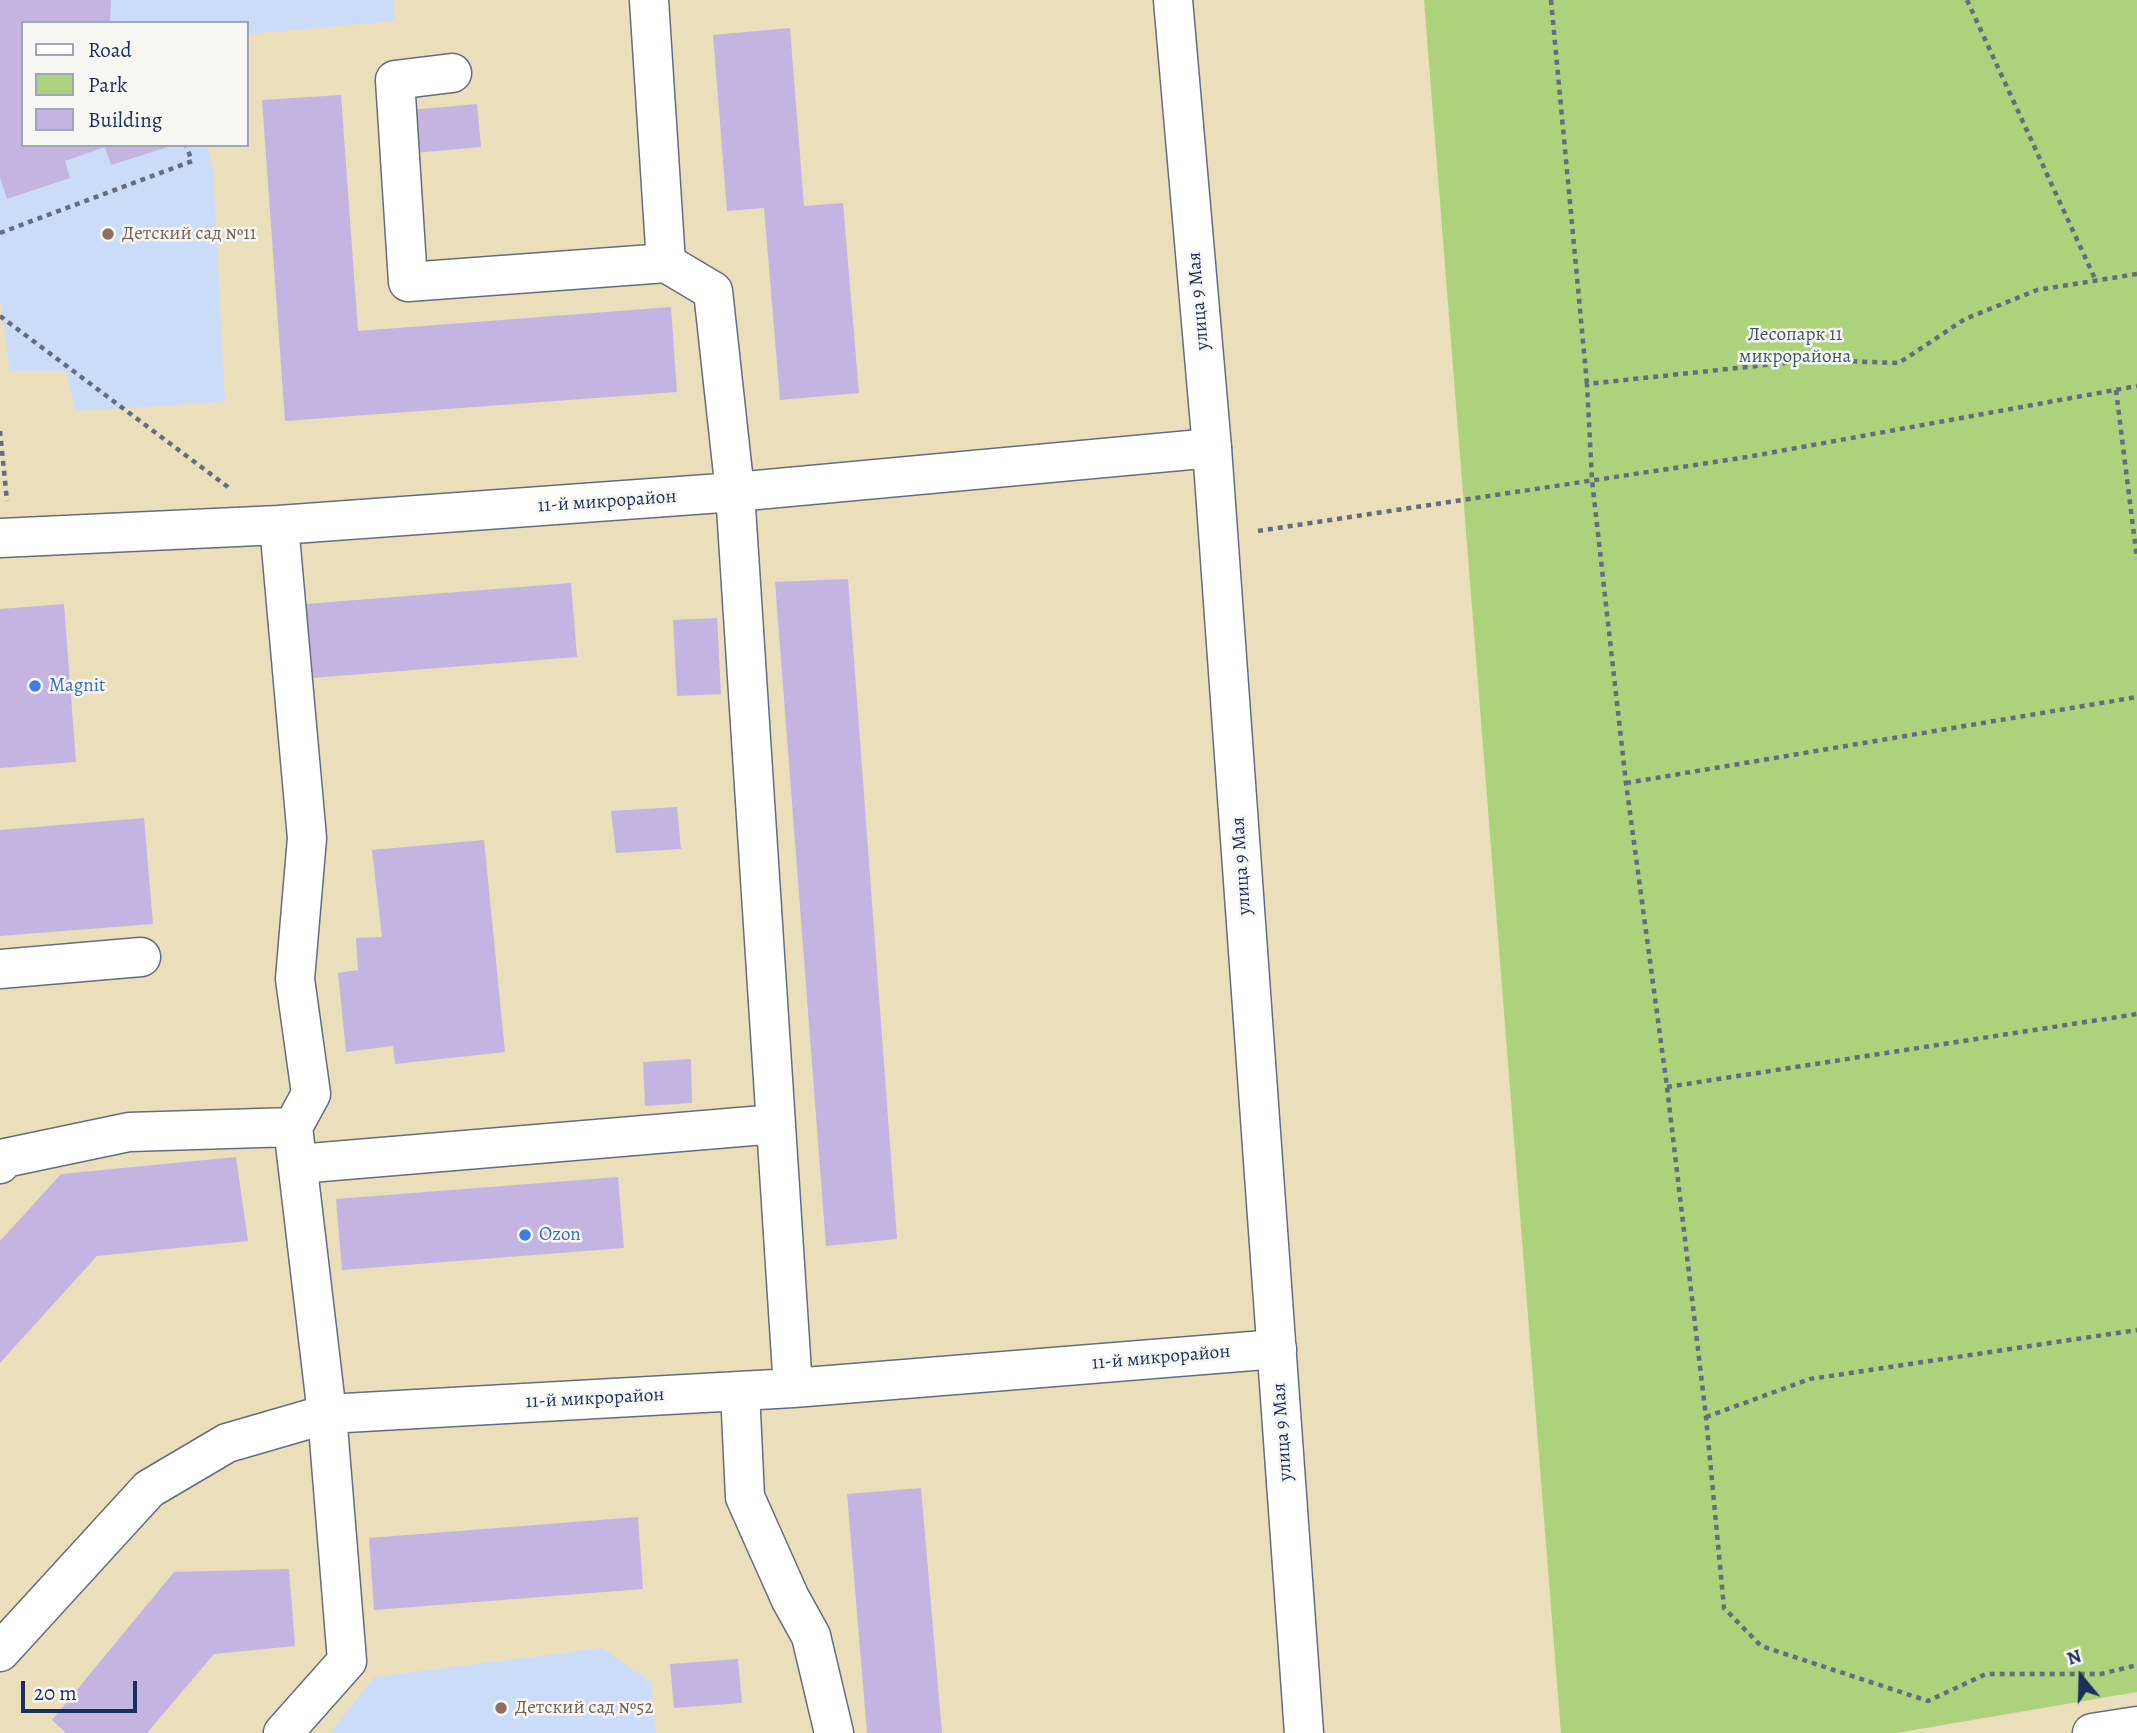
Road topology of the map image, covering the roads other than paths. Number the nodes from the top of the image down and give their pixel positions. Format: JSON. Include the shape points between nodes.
{"nodes":[{"id":1,"x":649,"y":0,"type":"edge"},
{"id":2,"x":1173,"y":0,"type":"edge"},
{"id":3,"x":452,"y":73,"type":"dead end"},
{"id":4,"x":666,"y":263,"type":"junction"},
{"id":5,"x":1212,"y":448,"type":"junction"},
{"id":6,"x":735,"y":492,"type":"junction"},
{"id":7,"x":279,"y":525,"type":"junction"},
{"id":8,"x":5,"y":537,"type":"edge"},
{"id":9,"x":141,"y":957,"type":"dead end"},
{"id":10,"x":0,"y":969,"type":"edge"},
{"id":11,"x":776,"y":1124,"type":"junction"},
{"id":12,"x":293,"y":1127,"type":"junction"},
{"id":13,"x":2,"y":1159,"type":"edge"},
{"id":14,"x":298,"y":1164,"type":"junction"},
{"id":15,"x":1277,"y":1349,"type":"junction"},
{"id":16,"x":793,"y":1388,"type":"junction"},
{"id":17,"x":740,"y":1391,"type":"junction"},
{"id":18,"x":327,"y":1413,"type":"junction"},
{"id":19,"x":0,"y":1652,"type":"edge"},
{"id":20,"x":2137,"y":1726,"type":"edge"},
{"id":21,"x":283,"y":1733,"type":"edge"},
{"id":22,"x":834,"y":1733,"type":"edge"},
{"id":23,"x":1304,"y":1733,"type":"edge"},
{"id":24,"x":2092,"y":1733,"type":"edge"}],
"edges":[{"from":1,"to":4,"type":"street"},
{"from":2,"to":5,"type":"street","name":"улица 9 Мая"},
{"from":3,"to":4,"type":"street","via":[[395,80],[408,282]]},
{"from":4,"to":6,"type":"street","via":[[713,291]]},
{"from":5,"to":6,"type":"street","name":"11-й микрорайон"},
{"from":5,"to":15,"type":"street","name":"улица 9 Мая"},
{"from":6,"to":7,"type":"street","name":"11-й микрорайон"},
{"from":6,"to":11,"type":"street"},
{"from":7,"to":8,"type":"street","name":"11-й микрорайон"},
{"from":7,"to":12,"type":"street","via":[[307,838],[295,979],[311,1094]]},
{"from":9,"to":10,"type":"street"},
{"from":11,"to":14,"type":"street"},
{"from":11,"to":16,"type":"street"},
{"from":12,"to":13,"type":"street","via":[[130,1132]]},
{"from":12,"to":14,"type":"street"},
{"from":14,"to":18,"type":"street"},
{"from":15,"to":16,"type":"street","name":"11-й микрорайон"},
{"from":15,"to":23,"type":"street","name":"улица 9 Мая"},
{"from":16,"to":17,"type":"street","name":"11-й микрорайон"},
{"from":17,"to":18,"type":"street","name":"11-й микрорайон"},
{"from":17,"to":22,"type":"street","via":[[745,1497],[811,1636]]},
{"from":18,"to":19,"type":"street","name":"11-й микрорайон","via":[[227,1443],[149,1489]]},
{"from":18,"to":21,"type":"street","via":[[347,1661]]},
{"from":20,"to":24,"type":"street"}]}
